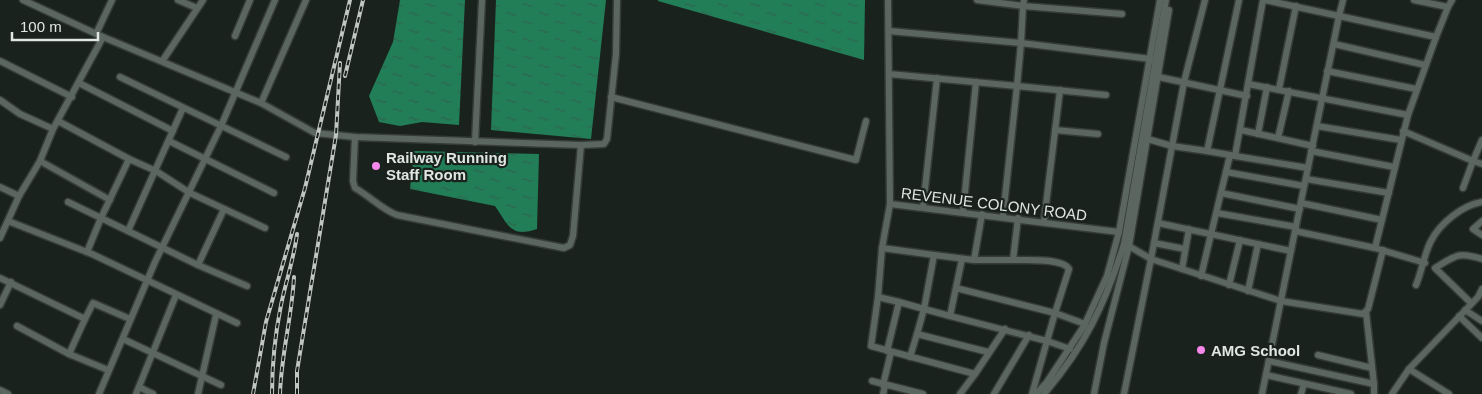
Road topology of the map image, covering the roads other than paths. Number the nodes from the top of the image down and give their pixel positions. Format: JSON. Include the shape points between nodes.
{"nodes":[{"id":1,"x":23,"y":0,"type":"edge"},
{"id":2,"x":112,"y":0,"type":"edge"},
{"id":3,"x":178,"y":0,"type":"edge"},
{"id":4,"x":203,"y":0,"type":"edge"},
{"id":5,"x":250,"y":0,"type":"edge"},
{"id":6,"x":275,"y":0,"type":"edge"},
{"id":7,"x":306,"y":0,"type":"edge"},
{"id":8,"x":482,"y":0,"type":"edge"},
{"id":9,"x":617,"y":0,"type":"edge"},
{"id":10,"x":888,"y":0,"type":"edge"},
{"id":11,"x":977,"y":0,"type":"edge"},
{"id":12,"x":1160,"y":0,"type":"edge"},
{"id":13,"x":1166,"y":0,"type":"edge"},
{"id":14,"x":1170,"y":0,"type":"edge"},
{"id":15,"x":1205,"y":0,"type":"edge"},
{"id":16,"x":1239,"y":0,"type":"edge"},
{"id":17,"x":1267,"y":0,"type":"edge"},
{"id":18,"x":1343,"y":0,"type":"edge"},
{"id":19,"x":1414,"y":0,"type":"edge"},
{"id":20,"x":1452,"y":0,"type":"edge"},
{"id":21,"x":1023,"y":3,"type":"edge"},
{"id":22,"x":1299,"y":4,"type":"edge"},
{"id":23,"x":1448,"y":7,"type":"junction"},
{"id":24,"x":196,"y":8,"type":"junction"},
{"id":25,"x":1122,"y":14,"type":"dead end"},
{"id":26,"x":1340,"y":16,"type":"junction"},
{"id":27,"x":889,"y":31,"type":"junction"},
{"id":28,"x":100,"y":35,"type":"junction"},
{"id":29,"x":235,"y":36,"type":"dead end"},
{"id":30,"x":1436,"y":37,"type":"junction"},
{"id":31,"x":1021,"y":43,"type":"junction"},
{"id":32,"x":1334,"y":44,"type":"junction"},
{"id":33,"x":1151,"y":59,"type":"junction"},
{"id":34,"x":162,"y":60,"type":"junction"},
{"id":35,"x":0,"y":61,"type":"edge"},
{"id":36,"x":1425,"y":65,"type":"junction"},
{"id":37,"x":1327,"y":71,"type":"junction"},
{"id":38,"x":889,"y":74,"type":"junction"},
{"id":39,"x":1156,"y":76,"type":"junction"},
{"id":40,"x":120,"y":77,"type":"dead end"},
{"id":41,"x":937,"y":78,"type":"junction"},
{"id":42,"x":976,"y":82,"type":"junction"},
{"id":43,"x":1184,"y":82,"type":"junction"},
{"id":44,"x":79,"y":83,"type":"junction"},
{"id":45,"x":1248,"y":84,"type":"junction"},
{"id":46,"x":1017,"y":86,"type":"junction"},
{"id":47,"x":1267,"y":87,"type":"junction"},
{"id":48,"x":1219,"y":89,"type":"junction"},
{"id":49,"x":1279,"y":89,"type":"junction"},
{"id":50,"x":1416,"y":89,"type":"junction"},
{"id":51,"x":1060,"y":90,"type":"junction"},
{"id":52,"x":1289,"y":91,"type":"junction"},
{"id":53,"x":236,"y":92,"type":"junction"},
{"id":54,"x":1106,"y":95,"type":"dead end"},
{"id":55,"x":1247,"y":96,"type":"junction"},
{"id":56,"x":72,"y":97,"type":"junction"},
{"id":57,"x":611,"y":97,"type":"junction"},
{"id":58,"x":1322,"y":98,"type":"junction"},
{"id":59,"x":0,"y":100,"type":"edge"},
{"id":60,"x":260,"y":103,"type":"junction"},
{"id":61,"x":184,"y":108,"type":"junction"},
{"id":62,"x":1408,"y":115,"type":"junction"},
{"id":63,"x":58,"y":121,"type":"junction"},
{"id":64,"x":866,"y":122,"type":"dead end"},
{"id":65,"x":221,"y":126,"type":"junction"},
{"id":66,"x":1317,"y":126,"type":"junction"},
{"id":67,"x":53,"y":129,"type":"junction"},
{"id":68,"x":1055,"y":130,"type":"junction"},
{"id":69,"x":1240,"y":130,"type":"junction"},
{"id":70,"x":173,"y":131,"type":"junction"},
{"id":71,"x":1403,"y":131,"type":"junction"},
{"id":72,"x":1098,"y":134,"type":"dead end"},
{"id":73,"x":1258,"y":134,"type":"junction"},
{"id":74,"x":355,"y":137,"type":"junction"},
{"id":75,"x":1142,"y":138,"type":"junction"},
{"id":76,"x":1278,"y":138,"type":"junction"},
{"id":77,"x":1401,"y":140,"type":"junction"},
{"id":78,"x":1482,"y":140,"type":"edge"},
{"id":79,"x":169,"y":141,"type":"junction"},
{"id":80,"x":475,"y":142,"type":"junction"},
{"id":81,"x":581,"y":145,"type":"junction"},
{"id":82,"x":1172,"y":146,"type":"junction"},
{"id":83,"x":1312,"y":149,"type":"junction"},
{"id":84,"x":1207,"y":151,"type":"junction"},
{"id":85,"x":1232,"y":155,"type":"junction"},
{"id":86,"x":286,"y":157,"type":"dead end"},
{"id":87,"x":205,"y":159,"type":"junction"},
{"id":88,"x":129,"y":160,"type":"junction"},
{"id":89,"x":40,"y":161,"type":"junction"},
{"id":90,"x":1473,"y":161,"type":"junction"},
{"id":91,"x":1482,"y":164,"type":"edge"},
{"id":92,"x":1394,"y":167,"type":"junction"},
{"id":93,"x":1308,"y":168,"type":"junction"},
{"id":94,"x":156,"y":171,"type":"junction"},
{"id":95,"x":1226,"y":172,"type":"junction"},
{"id":96,"x":1306,"y":179,"type":"junction"},
{"id":97,"x":1304,"y":186,"type":"junction"},
{"id":98,"x":0,"y":187,"type":"edge"},
{"id":99,"x":1463,"y":188,"type":"dead end"},
{"id":100,"x":190,"y":193,"type":"junction"},
{"id":101,"x":274,"y":193,"type":"dead end"},
{"id":102,"x":1221,"y":193,"type":"junction"},
{"id":103,"x":1388,"y":193,"type":"junction"},
{"id":104,"x":19,"y":196,"type":"junction"},
{"id":105,"x":110,"y":200,"type":"junction"},
{"id":106,"x":68,"y":202,"type":"dead end"},
{"id":107,"x":1482,"y":202,"type":"edge"},
{"id":108,"x":890,"y":204,"type":"junction"},
{"id":109,"x":1300,"y":206,"type":"junction"},
{"id":110,"x":923,"y":208,"type":"junction"},
{"id":111,"x":224,"y":209,"type":"junction"},
{"id":112,"x":963,"y":212,"type":"junction"},
{"id":113,"x":1217,"y":212,"type":"junction"},
{"id":114,"x":982,"y":214,"type":"junction"},
{"id":115,"x":1003,"y":216,"type":"junction"},
{"id":116,"x":101,"y":218,"type":"junction"},
{"id":117,"x":1018,"y":218,"type":"junction"},
{"id":118,"x":1382,"y":220,"type":"junction"},
{"id":119,"x":8,"y":221,"type":"junction"},
{"id":120,"x":1044,"y":221,"type":"junction"},
{"id":121,"x":1482,"y":221,"type":"edge"},
{"id":122,"x":1158,"y":223,"type":"junction"},
{"id":123,"x":265,"y":228,"type":"dead end"},
{"id":124,"x":1296,"y":229,"type":"junction"},
{"id":125,"x":1189,"y":230,"type":"junction"},
{"id":126,"x":128,"y":231,"type":"junction"},
{"id":127,"x":1119,"y":232,"type":"junction"},
{"id":128,"x":1212,"y":234,"type":"junction"},
{"id":129,"x":1482,"y":235,"type":"edge"},
{"id":130,"x":0,"y":238,"type":"edge"},
{"id":131,"x":1240,"y":240,"type":"junction"},
{"id":132,"x":1154,"y":243,"type":"junction"},
{"id":133,"x":1123,"y":244,"type":"junction"},
{"id":134,"x":1258,"y":244,"type":"junction"},
{"id":135,"x":162,"y":247,"type":"junction"},
{"id":136,"x":882,"y":248,"type":"junction"},
{"id":137,"x":1375,"y":248,"type":"junction"},
{"id":138,"x":1185,"y":249,"type":"junction"},
{"id":139,"x":1383,"y":250,"type":"junction"},
{"id":140,"x":1291,"y":251,"type":"junction"},
{"id":141,"x":87,"y":252,"type":"junction"},
{"id":142,"x":934,"y":255,"type":"junction"},
{"id":143,"x":962,"y":259,"type":"junction"},
{"id":144,"x":1151,"y":259,"type":"junction"},
{"id":145,"x":1482,"y":259,"type":"edge"},
{"id":146,"x":974,"y":260,"type":"junction"},
{"id":147,"x":1013,"y":260,"type":"junction"},
{"id":148,"x":1424,"y":263,"type":"junction"},
{"id":149,"x":198,"y":265,"type":"junction"},
{"id":150,"x":1182,"y":269,"type":"junction"},
{"id":151,"x":1202,"y":276,"type":"junction"},
{"id":152,"x":0,"y":278,"type":"edge"},
{"id":153,"x":147,"y":281,"type":"junction"},
{"id":154,"x":11,"y":282,"type":"junction"},
{"id":155,"x":1229,"y":285,"type":"junction"},
{"id":156,"x":1416,"y":285,"type":"dead end"},
{"id":157,"x":247,"y":286,"type":"dead end"},
{"id":158,"x":956,"y":288,"type":"junction"},
{"id":159,"x":1482,"y":289,"type":"edge"},
{"id":160,"x":1248,"y":291,"type":"junction"},
{"id":161,"x":176,"y":295,"type":"junction"},
{"id":162,"x":878,"y":297,"type":"junction"},
{"id":163,"x":1480,"y":298,"type":"edge"},
{"id":164,"x":1281,"y":301,"type":"junction"},
{"id":165,"x":899,"y":302,"type":"junction"},
{"id":166,"x":1471,"y":303,"type":"junction"},
{"id":167,"x":0,"y":305,"type":"edge"},
{"id":168,"x":924,"y":309,"type":"junction"},
{"id":169,"x":1465,"y":310,"type":"junction"},
{"id":170,"x":1366,"y":312,"type":"junction"},
{"id":171,"x":1055,"y":314,"type":"junction"},
{"id":172,"x":216,"y":315,"type":"junction"},
{"id":173,"x":950,"y":316,"type":"junction"},
{"id":174,"x":1459,"y":316,"type":"junction"},
{"id":175,"x":85,"y":319,"type":"junction"},
{"id":176,"x":130,"y":319,"type":"junction"},
{"id":177,"x":1482,"y":321,"type":"edge"},
{"id":178,"x":237,"y":323,"type":"dead end"},
{"id":179,"x":1085,"y":324,"type":"junction"},
{"id":180,"x":17,"y":326,"type":"dead end"},
{"id":181,"x":1005,"y":329,"type":"junction"},
{"id":182,"x":917,"y":334,"type":"junction"},
{"id":183,"x":1028,"y":335,"type":"junction"},
{"id":184,"x":1482,"y":338,"type":"edge"},
{"id":185,"x":123,"y":339,"type":"junction"},
{"id":186,"x":1047,"y":340,"type":"junction"},
{"id":187,"x":1070,"y":349,"type":"junction"},
{"id":188,"x":889,"y":351,"type":"junction"},
{"id":189,"x":988,"y":352,"type":"junction"},
{"id":190,"x":151,"y":353,"type":"junction"},
{"id":191,"x":69,"y":354,"type":"junction"},
{"id":192,"x":1318,"y":355,"type":"dead end"},
{"id":193,"x":910,"y":357,"type":"junction"},
{"id":194,"x":1269,"y":361,"type":"junction"},
{"id":195,"x":1372,"y":368,"type":"junction"},
{"id":196,"x":1409,"y":369,"type":"junction"},
{"id":197,"x":108,"y":370,"type":"junction"},
{"id":198,"x":975,"y":374,"type":"junction"},
{"id":199,"x":1266,"y":375,"type":"junction"},
{"id":200,"x":202,"y":376,"type":"junction"},
{"id":201,"x":872,"y":381,"type":"dead end"},
{"id":202,"x":1304,"y":384,"type":"junction"},
{"id":203,"x":1374,"y":384,"type":"junction"},
{"id":204,"x":221,"y":385,"type":"dead end"},
{"id":205,"x":884,"y":385,"type":"junction"},
{"id":206,"x":0,"y":390,"type":"edge"},
{"id":207,"x":137,"y":391,"type":"edge"},
{"id":208,"x":1042,"y":393,"type":"edge"},
{"id":209,"x":8,"y":394,"type":"edge"},
{"id":210,"x":99,"y":394,"type":"edge"},
{"id":211,"x":153,"y":394,"type":"edge"},
{"id":212,"x":198,"y":394,"type":"edge"},
{"id":213,"x":883,"y":394,"type":"edge"},
{"id":214,"x":923,"y":394,"type":"edge"},
{"id":215,"x":960,"y":394,"type":"edge"},
{"id":216,"x":994,"y":394,"type":"edge"},
{"id":217,"x":1032,"y":394,"type":"edge"},
{"id":218,"x":1094,"y":394,"type":"edge"},
{"id":219,"x":1124,"y":394,"type":"edge"},
{"id":220,"x":1264,"y":394,"type":"edge"},
{"id":221,"x":1301,"y":394,"type":"edge"},
{"id":222,"x":1351,"y":394,"type":"edge"},
{"id":223,"x":1374,"y":394,"type":"edge"},
{"id":224,"x":1392,"y":394,"type":"edge"},
{"id":225,"x":1449,"y":394,"type":"edge"}],
"edges":[{"from":1,"to":28,"type":"street"},
{"from":2,"to":28,"type":"street"},
{"from":3,"to":24,"type":"street"},
{"from":4,"to":24,"type":"street"},
{"from":5,"to":29,"type":"street"},
{"from":6,"to":53,"type":"street"},
{"from":7,"to":60,"type":"street"},
{"from":8,"to":80,"type":"street"},
{"from":9,"to":57,"type":"street"},
{"from":10,"to":27,"type":"street","name":"REVENUE COLONY ROAD"},
{"from":11,"to":21,"type":"street"},
{"from":12,"to":33,"type":"street"},
{"from":13,"to":39,"type":"street"},
{"from":14,"to":39,"type":"street"},
{"from":15,"to":43,"type":"street"},
{"from":16,"to":48,"type":"street"},
{"from":17,"to":22,"type":"street"},
{"from":17,"to":45,"type":"street"},
{"from":18,"to":26,"type":"street"},
{"from":19,"to":23,"type":"street"},
{"from":20,"to":23,"type":"street"},
{"from":21,"to":25,"type":"street"},
{"from":21,"to":31,"type":"street"},
{"from":22,"to":26,"type":"street"},
{"from":22,"to":49,"type":"street"},
{"from":23,"to":30,"type":"street"},
{"from":24,"to":34,"type":"street"},
{"from":26,"to":30,"type":"street"},
{"from":26,"to":32,"type":"street"},
{"from":27,"to":31,"type":"street"},
{"from":27,"to":38,"type":"street","name":"REVENUE COLONY ROAD"},
{"from":28,"to":34,"type":"street"},
{"from":28,"to":44,"type":"street"},
{"from":30,"to":36,"type":"street"},
{"from":31,"to":33,"type":"street"},
{"from":31,"to":46,"type":"street"},
{"from":32,"to":36,"type":"street"},
{"from":32,"to":37,"type":"street"},
{"from":33,"to":75,"type":"street"},
{"from":34,"to":53,"type":"street"},
{"from":35,"to":56,"type":"street"},
{"from":36,"to":50,"type":"street"},
{"from":37,"to":50,"type":"street"},
{"from":37,"to":58,"type":"street"},
{"from":38,"to":41,"type":"street"},
{"from":38,"to":108,"type":"street","name":"REVENUE COLONY ROAD"},
{"from":39,"to":43,"type":"street"},
{"from":39,"to":75,"type":"street"},
{"from":40,"to":61,"type":"street"},
{"from":41,"to":42,"type":"street"},
{"from":41,"to":110,"type":"street"},
{"from":42,"to":46,"type":"street"},
{"from":42,"to":112,"type":"street"},
{"from":43,"to":48,"type":"street"},
{"from":43,"to":82,"type":"street"},
{"from":44,"to":56,"type":"street"},
{"from":44,"to":70,"type":"street"},
{"from":45,"to":47,"type":"street"},
{"from":45,"to":55,"type":"street"},
{"from":46,"to":51,"type":"street"},
{"from":46,"to":115,"type":"street"},
{"from":47,"to":49,"type":"street"},
{"from":47,"to":73,"type":"street"},
{"from":48,"to":55,"type":"street"},
{"from":48,"to":84,"type":"street"},
{"from":49,"to":52,"type":"street"},
{"from":50,"to":62,"type":"street"},
{"from":51,"to":54,"type":"street"},
{"from":51,"to":68,"type":"street"},
{"from":52,"to":58,"type":"street"},
{"from":52,"to":76,"type":"street"},
{"from":53,"to":60,"type":"street"},
{"from":53,"to":65,"type":"street"},
{"from":55,"to":69,"type":"street"},
{"from":56,"to":63,"type":"street"},
{"from":57,"to":64,"type":"street","via":[[856,160]]},
{"from":57,"to":81,"type":"street","via":[[604,144]]},
{"from":58,"to":62,"type":"street"},
{"from":58,"to":66,"type":"street"},
{"from":59,"to":67,"type":"street","via":[[20,114]]},
{"from":60,"to":74,"type":"street","via":[[315,133]]},
{"from":61,"to":65,"type":"street"},
{"from":61,"to":70,"type":"street"},
{"from":62,"to":71,"type":"street"},
{"from":63,"to":67,"type":"street"},
{"from":63,"to":88,"type":"street"},
{"from":65,"to":86,"type":"street"},
{"from":65,"to":87,"type":"street"},
{"from":66,"to":77,"type":"street"},
{"from":66,"to":83,"type":"street"},
{"from":67,"to":89,"type":"street"},
{"from":68,"to":72,"type":"street"},
{"from":68,"to":120,"type":"street"},
{"from":69,"to":73,"type":"street"},
{"from":69,"to":85,"type":"street"},
{"from":70,"to":79,"type":"street"},
{"from":71,"to":77,"type":"street"},
{"from":71,"to":90,"type":"street"},
{"from":73,"to":76,"type":"street"},
{"from":74,"to":80,"type":"street"},
{"from":74,"to":81,"type":"street","via":[[353,181],[356,188],[387,211],[564,248],[570,245],[573,236]]},
{"from":75,"to":82,"type":"street"},
{"from":75,"to":127,"type":"street"},
{"from":75,"to":133,"type":"street"},
{"from":76,"to":83,"type":"street"},
{"from":77,"to":92,"type":"street"},
{"from":78,"to":90,"type":"street"},
{"from":79,"to":87,"type":"street"},
{"from":79,"to":94,"type":"street"},
{"from":80,"to":81,"type":"street"},
{"from":82,"to":84,"type":"street"},
{"from":82,"to":122,"type":"street"},
{"from":83,"to":92,"type":"street"},
{"from":83,"to":93,"type":"street"},
{"from":84,"to":85,"type":"street"},
{"from":85,"to":93,"type":"street"},
{"from":85,"to":95,"type":"street"},
{"from":87,"to":100,"type":"street"},
{"from":87,"to":101,"type":"street"},
{"from":88,"to":94,"type":"street"},
{"from":88,"to":105,"type":"street"},
{"from":89,"to":104,"type":"street"},
{"from":89,"to":105,"type":"street"},
{"from":90,"to":91,"type":"street"},
{"from":90,"to":99,"type":"street"},
{"from":92,"to":103,"type":"street"},
{"from":93,"to":96,"type":"street"},
{"from":94,"to":100,"type":"street"},
{"from":94,"to":126,"type":"street"},
{"from":95,"to":97,"type":"street"},
{"from":95,"to":102,"type":"street"},
{"from":96,"to":97,"type":"street"},
{"from":96,"to":103,"type":"street"},
{"from":97,"to":109,"type":"street"},
{"from":98,"to":104,"type":"street"},
{"from":100,"to":111,"type":"street"},
{"from":100,"to":135,"type":"street"},
{"from":102,"to":109,"type":"street"},
{"from":102,"to":113,"type":"street"},
{"from":103,"to":118,"type":"street"},
{"from":104,"to":119,"type":"street"},
{"from":105,"to":116,"type":"street"},
{"from":106,"to":116,"type":"street"},
{"from":107,"to":148,"type":"street","via":[[1474,203],[1446,221],[1431,241]]},
{"from":108,"to":110,"type":"street","name":"REVENUE COLONY ROAD"},
{"from":108,"to":136,"type":"street"},
{"from":109,"to":118,"type":"street"},
{"from":109,"to":124,"type":"street"},
{"from":110,"to":112,"type":"street","name":"REVENUE COLONY ROAD"},
{"from":111,"to":123,"type":"street"},
{"from":111,"to":149,"type":"street"},
{"from":112,"to":114,"type":"street","name":"REVENUE COLONY ROAD"},
{"from":113,"to":124,"type":"street"},
{"from":113,"to":128,"type":"street"},
{"from":114,"to":115,"type":"street","name":"REVENUE COLONY ROAD"},
{"from":114,"to":146,"type":"street"},
{"from":115,"to":117,"type":"street","name":"REVENUE COLONY ROAD"},
{"from":116,"to":126,"type":"street"},
{"from":116,"to":141,"type":"street"},
{"from":117,"to":120,"type":"street","name":"REVENUE COLONY ROAD"},
{"from":117,"to":147,"type":"street"},
{"from":118,"to":137,"type":"street"},
{"from":119,"to":130,"type":"street"},
{"from":119,"to":141,"type":"street"},
{"from":120,"to":127,"type":"street","name":"REVENUE COLONY ROAD"},
{"from":121,"to":129,"type":"street","via":[[1473,229]]},
{"from":122,"to":125,"type":"street"},
{"from":122,"to":132,"type":"street"},
{"from":124,"to":137,"type":"street"},
{"from":124,"to":140,"type":"street"},
{"from":125,"to":128,"type":"street"},
{"from":125,"to":138,"type":"street"},
{"from":126,"to":135,"type":"street"},
{"from":127,"to":133,"type":"street"},
{"from":128,"to":131,"type":"street"},
{"from":128,"to":151,"type":"street"},
{"from":131,"to":134,"type":"street"},
{"from":131,"to":155,"type":"street"},
{"from":132,"to":138,"type":"street"},
{"from":132,"to":144,"type":"street"},
{"from":133,"to":144,"type":"street"},
{"from":133,"to":179,"type":"street"},
{"from":133,"to":208,"type":"street","via":[[1113,278],[1092,327],[1073,358]]},
{"from":133,"to":218,"type":"street"},
{"from":134,"to":140,"type":"street"},
{"from":134,"to":160,"type":"street"},
{"from":135,"to":149,"type":"street"},
{"from":135,"to":153,"type":"street"},
{"from":136,"to":142,"type":"street"},
{"from":136,"to":162,"type":"street"},
{"from":137,"to":139,"type":"street"},
{"from":138,"to":150,"type":"street"},
{"from":139,"to":148,"type":"street"},
{"from":139,"to":170,"type":"street"},
{"from":140,"to":164,"type":"street"},
{"from":141,"to":153,"type":"street"},
{"from":142,"to":143,"type":"street"},
{"from":142,"to":168,"type":"street"},
{"from":143,"to":146,"type":"street"},
{"from":143,"to":158,"type":"street"},
{"from":144,"to":150,"type":"street"},
{"from":144,"to":219,"type":"street"},
{"from":145,"to":166,"type":"street","via":[[1452,256],[1435,268]]},
{"from":146,"to":147,"type":"street"},
{"from":147,"to":171,"type":"street","via":[[1061,262],[1068,267]]},
{"from":148,"to":156,"type":"street"},
{"from":149,"to":157,"type":"street"},
{"from":150,"to":151,"type":"street"},
{"from":151,"to":155,"type":"street"},
{"from":152,"to":154,"type":"street"},
{"from":153,"to":161,"type":"street"},
{"from":153,"to":176,"type":"street"},
{"from":154,"to":167,"type":"street"},
{"from":154,"to":175,"type":"street"},
{"from":155,"to":160,"type":"street"},
{"from":158,"to":171,"type":"street"},
{"from":158,"to":173,"type":"street"},
{"from":159,"to":163,"type":"street"},
{"from":160,"to":164,"type":"street"},
{"from":161,"to":172,"type":"street"},
{"from":161,"to":190,"type":"street"},
{"from":162,"to":165,"type":"street"},
{"from":162,"to":188,"type":"street","via":[[871,346]]},
{"from":163,"to":166,"type":"street"},
{"from":164,"to":170,"type":"street"},
{"from":164,"to":194,"type":"street"},
{"from":165,"to":168,"type":"street"},
{"from":165,"to":188,"type":"street"},
{"from":166,"to":169,"type":"street"},
{"from":168,"to":173,"type":"street"},
{"from":168,"to":182,"type":"street"},
{"from":169,"to":174,"type":"street"},
{"from":169,"to":177,"type":"street"},
{"from":170,"to":195,"type":"street"},
{"from":171,"to":179,"type":"street"},
{"from":171,"to":186,"type":"street"},
{"from":172,"to":178,"type":"street"},
{"from":172,"to":200,"type":"street"},
{"from":173,"to":181,"type":"street"},
{"from":174,"to":184,"type":"street"},
{"from":174,"to":196,"type":"street"},
{"from":175,"to":176,"type":"street","via":[[93,303]]},
{"from":175,"to":191,"type":"street"},
{"from":176,"to":185,"type":"street"},
{"from":179,"to":187,"type":"street"},
{"from":180,"to":191,"type":"street"},
{"from":181,"to":183,"type":"street"},
{"from":181,"to":189,"type":"street"},
{"from":182,"to":189,"type":"street"},
{"from":182,"to":193,"type":"street"},
{"from":183,"to":186,"type":"street"},
{"from":183,"to":216,"type":"street"},
{"from":185,"to":190,"type":"street"},
{"from":185,"to":197,"type":"street"},
{"from":186,"to":187,"type":"street"},
{"from":186,"to":217,"type":"street"},
{"from":187,"to":208,"type":"street"},
{"from":188,"to":193,"type":"street"},
{"from":188,"to":205,"type":"street"},
{"from":189,"to":198,"type":"street"},
{"from":190,"to":200,"type":"street"},
{"from":190,"to":207,"type":"street"},
{"from":191,"to":197,"type":"street"},
{"from":192,"to":195,"type":"street"},
{"from":193,"to":198,"type":"street"},
{"from":194,"to":199,"type":"street"},
{"from":194,"to":203,"type":"street"},
{"from":195,"to":203,"type":"street"},
{"from":196,"to":224,"type":"street"},
{"from":196,"to":225,"type":"street"},
{"from":197,"to":210,"type":"street"},
{"from":198,"to":215,"type":"street"},
{"from":199,"to":202,"type":"street"},
{"from":199,"to":220,"type":"street"},
{"from":200,"to":204,"type":"street"},
{"from":200,"to":212,"type":"street"},
{"from":201,"to":205,"type":"street"},
{"from":202,"to":221,"type":"street"},
{"from":202,"to":222,"type":"street"},
{"from":203,"to":223,"type":"street"},
{"from":205,"to":213,"type":"street"},
{"from":205,"to":214,"type":"street"},
{"from":206,"to":209,"type":"street"},
{"from":207,"to":211,"type":"street"}]}
